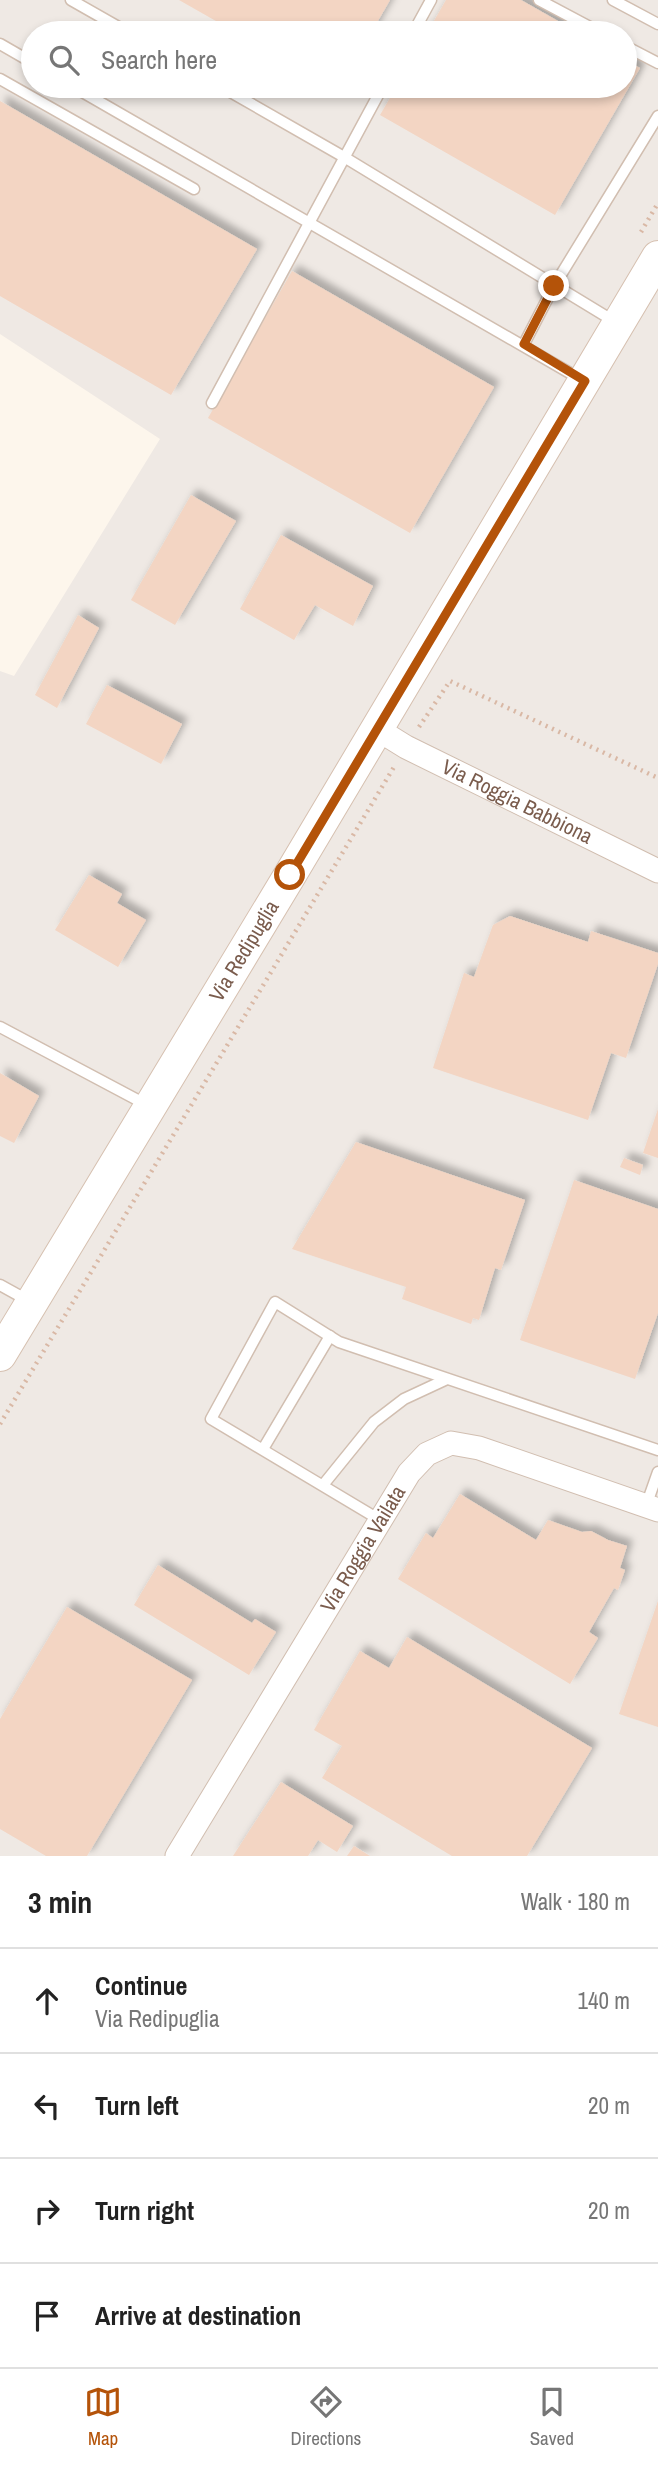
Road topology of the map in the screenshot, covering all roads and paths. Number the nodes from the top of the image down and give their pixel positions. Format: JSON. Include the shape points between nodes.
{"nodes":[{"id":1,"x":71,"y":0,"type":"edge"},
{"id":2,"x":431,"y":0,"type":"edge"},
{"id":3,"x":539,"y":0,"type":"edge"},
{"id":4,"x":613,"y":0,"type":"edge"},
{"id":5,"x":108,"y":21,"type":"edge"},
{"id":6,"x":420,"y":21,"type":"edge"},
{"id":7,"x":578,"y":21,"type":"edge"},
{"id":8,"x":658,"y":24,"type":"edge"},
{"id":9,"x":0,"y":44,"type":"edge"},
{"id":10,"x":637,"y":52,"type":"edge"},
{"id":11,"x":21,"y":56,"type":"edge"},
{"id":12,"x":658,"y":63,"type":"edge"},
{"id":13,"x":0,"y":79,"type":"edge"},
{"id":14,"x":21,"y":91,"type":"edge"},
{"id":15,"x":34,"y":98,"type":"edge"},
{"id":16,"x":93,"y":98,"type":"edge"},
{"id":17,"x":241,"y":98,"type":"edge"},
{"id":18,"x":376,"y":98,"type":"edge"},
{"id":19,"x":658,"y":116,"type":"edge"},
{"id":20,"x":344,"y":157,"type":"junction"},
{"id":21,"x":194,"y":189,"type":"dead end"},
{"id":22,"x":308,"y":223,"type":"junction"},
{"id":23,"x":658,"y":257,"type":"edge"},
{"id":24,"x":554,"y":286,"type":"junction"},
{"id":25,"x":619,"y":324,"type":"junction"},
{"id":26,"x":524,"y":344,"type":"junction"},
{"id":27,"x":585,"y":381,"type":"junction"},
{"id":28,"x":212,"y":403,"type":"dead end"},
{"id":29,"x":377,"y":729,"type":"junction"},
{"id":30,"x":406,"y":747,"type":"junction"},
{"id":31,"x":658,"y":778,"type":"edge"},
{"id":32,"x":658,"y":871,"type":"edge"},
{"id":33,"x":0,"y":1027,"type":"edge"},
{"id":34,"x":150,"y":1106,"type":"junction"},
{"id":35,"x":0,"y":1285,"type":"edge"},
{"id":36,"x":32,"y":1303,"type":"junction"},
{"id":37,"x":330,"y":1336,"type":"junction"},
{"id":38,"x":0,"y":1355,"type":"edge"},
{"id":39,"x":447,"y":1379,"type":"junction"},
{"id":40,"x":0,"y":1424,"type":"edge"},
{"id":41,"x":263,"y":1450,"type":"junction"},
{"id":42,"x":658,"y":1450,"type":"edge"},
{"id":43,"x":658,"y":1472,"type":"edge"},
{"id":44,"x":323,"y":1485,"type":"junction"},
{"id":45,"x":652,"y":1508,"type":"edge"},
{"id":46,"x":380,"y":1520,"type":"junction"},
{"id":47,"x":177,"y":1856,"type":"edge"}],
"edges":[{"from":1,"to":5,"type":"lane"},
{"from":2,"to":6,"type":"lane"},
{"from":3,"to":7,"type":"lane"},
{"from":4,"to":8,"type":"lane"},
{"from":9,"to":11,"type":"lane"},
{"from":10,"to":12,"type":"lane"},
{"from":13,"to":14,"type":"lane"},
{"from":15,"to":21,"type":"lane"},
{"from":16,"to":22,"type":"lane"},
{"from":17,"to":20,"type":"lane"},
{"from":18,"to":20,"type":"lane"},
{"from":19,"to":24,"type":"lane"},
{"from":20,"to":22,"type":"lane"},
{"from":20,"to":24,"type":"lane"},
{"from":22,"to":26,"type":"lane"},
{"from":22,"to":28,"type":"lane"},
{"from":23,"to":25,"type":"street","name":"Via Redipuglia"},
{"from":24,"to":25,"type":"lane"},
{"from":24,"to":26,"type":"lane"},
{"from":25,"to":27,"type":"street","name":"Via Redipuglia"},
{"from":26,"to":27,"type":"lane"},
{"from":27,"to":29,"type":"street","name":"Via Redipuglia"},
{"from":29,"to":30,"type":"street","name":"Via Roggia Babbiona"},
{"from":29,"to":34,"type":"street","name":"Via Redipuglia"},
{"from":30,"to":31,"type":"path","via":[[450,681]]},
{"from":30,"to":32,"type":"street","name":"Via Roggia Babbiona"},
{"from":30,"to":40,"type":"path"},
{"from":33,"to":34,"type":"lane"},
{"from":34,"to":36,"type":"street","name":"Via Redipuglia"},
{"from":35,"to":36,"type":"lane"},
{"from":36,"to":38,"type":"street","name":"Via Redipuglia"},
{"from":37,"to":39,"type":"lane"},
{"from":37,"to":41,"type":"lane"},
{"from":37,"to":41,"type":"lane","via":[[275,1302],[211,1419]]},
{"from":39,"to":42,"type":"lane"},
{"from":39,"to":44,"type":"lane","via":[[404,1399],[374,1422]]},
{"from":41,"to":44,"type":"lane"},
{"from":43,"to":45,"type":"lane"},
{"from":44,"to":46,"type":"lane"},
{"from":45,"to":46,"type":"street","name":"Via Roggia Vailata","via":[[479,1448],[451,1443],[427,1454]]},
{"from":46,"to":47,"type":"street","name":"Via Roggia Vailata"}]}
